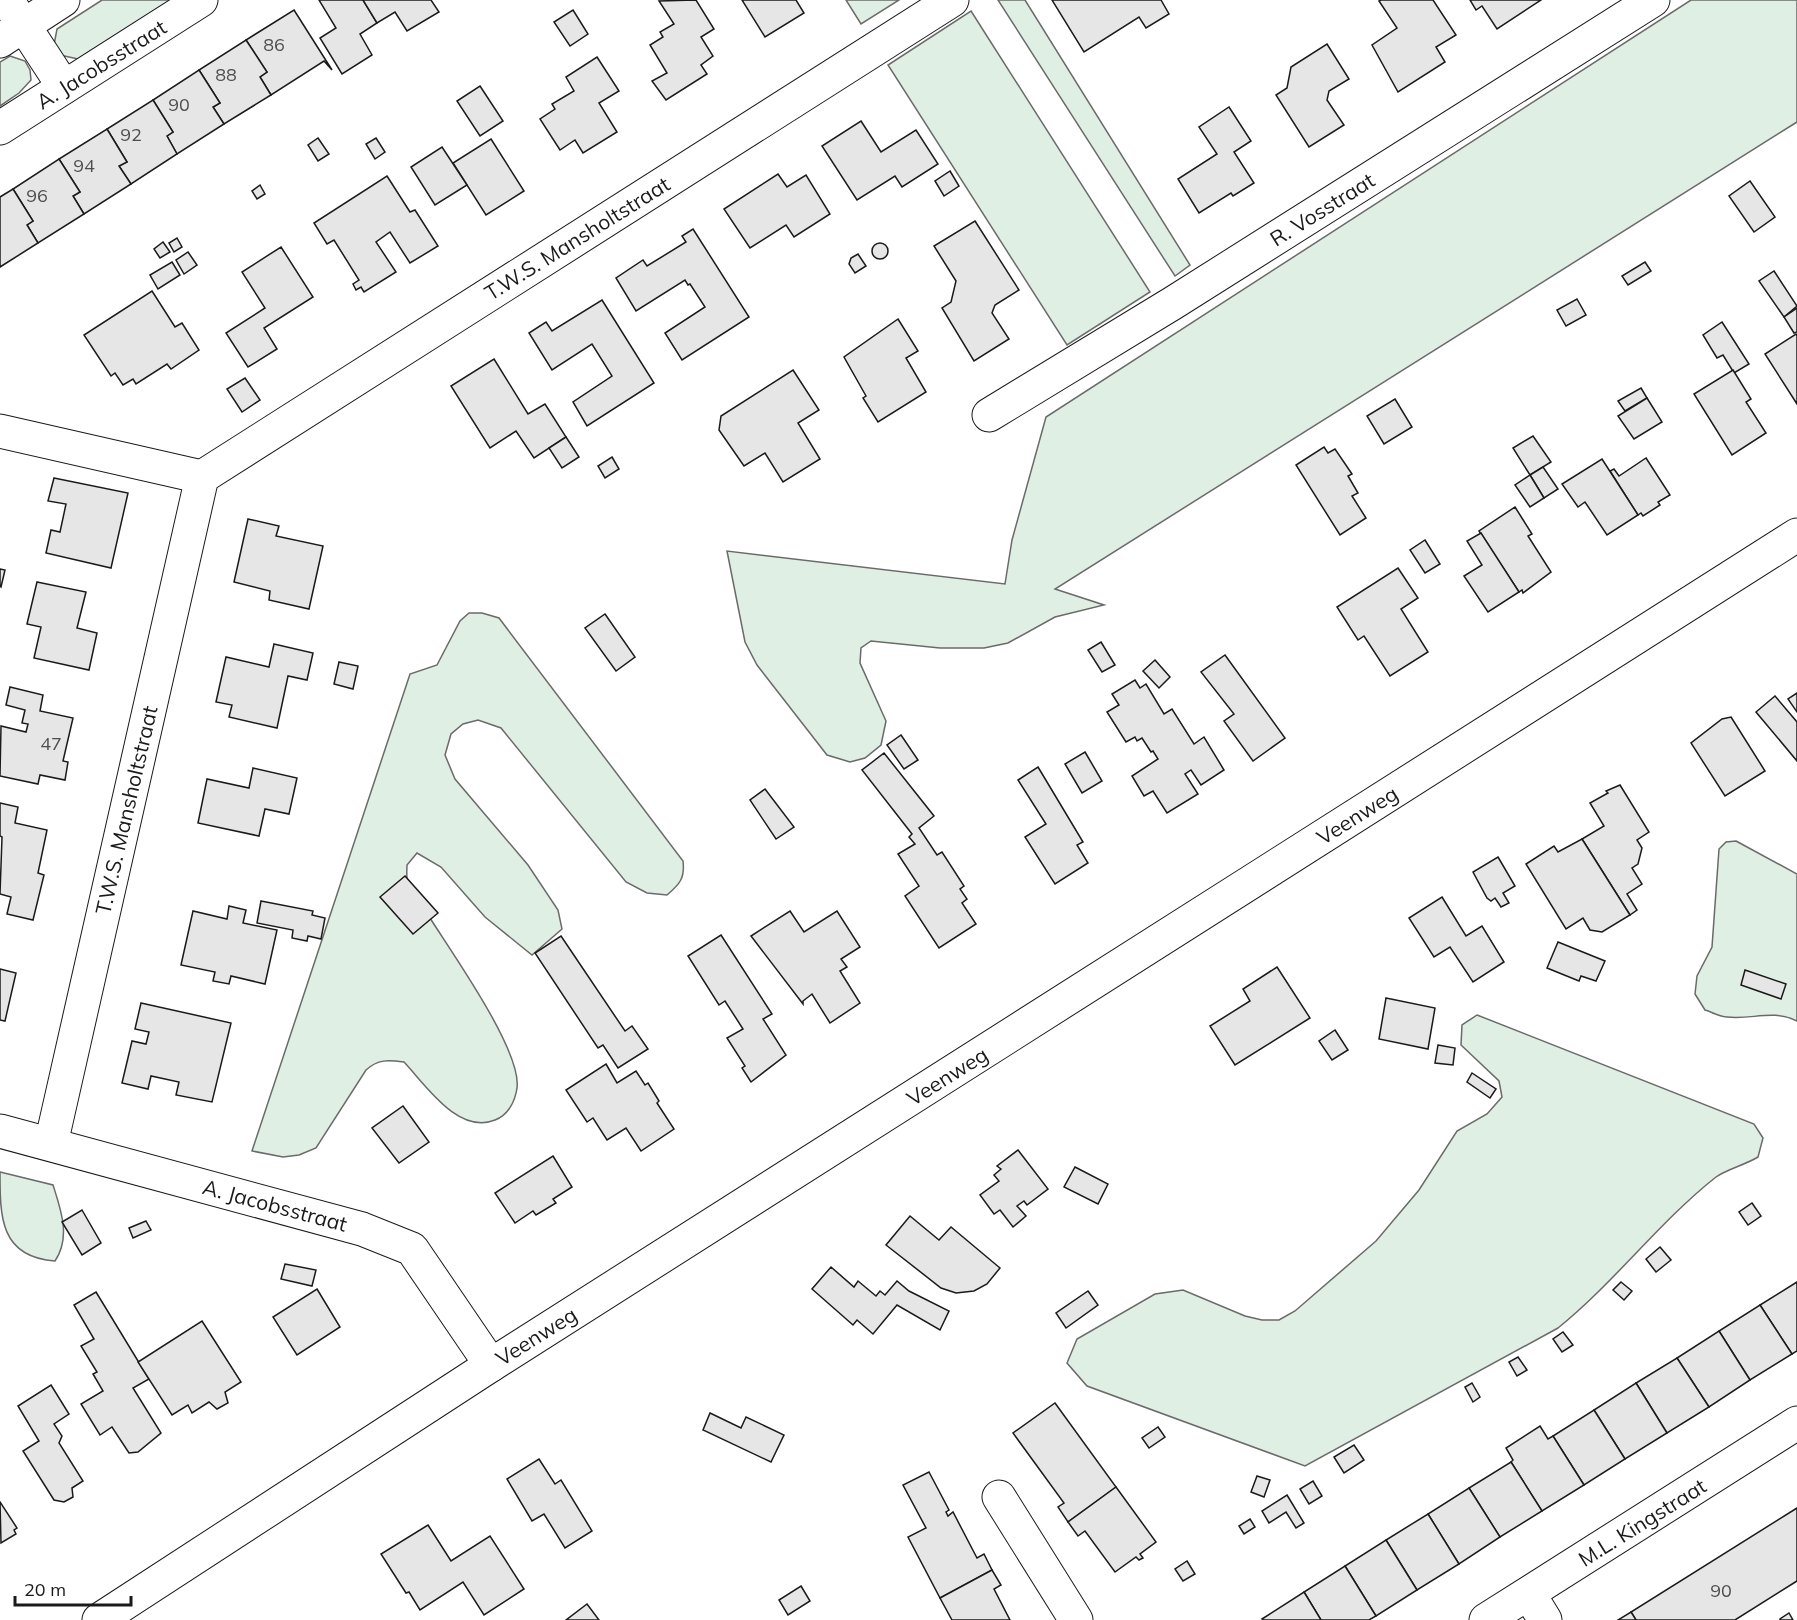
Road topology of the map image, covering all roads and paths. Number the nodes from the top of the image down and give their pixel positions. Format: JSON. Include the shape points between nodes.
{"nodes":[{"id":1,"x":63,"y":0,"type":"edge"},
{"id":2,"x":201,"y":0,"type":"edge"},
{"id":3,"x":952,"y":0,"type":"edge"},
{"id":4,"x":1653,"y":0,"type":"edge"},
{"id":5,"x":10,"y":22,"type":"edge"},
{"id":6,"x":64,"y":87,"type":"junction"},
{"id":7,"x":0,"y":128,"type":"edge"},
{"id":8,"x":989,"y":415,"type":"dead end"},
{"id":9,"x":0,"y":431,"type":"edge"},
{"id":10,"x":202,"y":477,"type":"junction"},
{"id":11,"x":1797,"y":535,"type":"edge"},
{"id":12,"x":0,"y":1131,"type":"edge"},
{"id":13,"x":51,"y":1144,"type":"junction"},
{"id":14,"x":491,"y":1365,"type":"junction"},
{"id":15,"x":1797,"y":1423,"type":"edge"},
{"id":16,"x":999,"y":1497,"type":"dead end"},
{"id":17,"x":1537,"y":1607,"type":"edge"},
{"id":18,"x":99,"y":1620,"type":"edge"},
{"id":19,"x":1076,"y":1620,"type":"edge"},
{"id":20,"x":1486,"y":1620,"type":"edge"}],
"edges":[{"from":1,"to":5,"type":"street"},
{"from":2,"to":6,"type":"street","name":"A. Jacobsstraat"},
{"from":3,"to":10,"type":"street","name":"T.W.S. Mansholtstraat"},
{"from":4,"to":8,"type":"street","name":"R. Vosstraat"},
{"from":5,"to":6,"type":"street"},
{"from":6,"to":7,"type":"street","name":"A. Jacobsstraat"},
{"from":9,"to":10,"type":"street"},
{"from":10,"to":13,"type":"street","name":"T.W.S. Mansholtstraat"},
{"from":11,"to":14,"type":"street","name":"Veenweg"},
{"from":12,"to":13,"type":"street","name":"A. Jacobsstraat"},
{"from":13,"to":14,"type":"street","name":"A. Jacobsstraat","via":[[362,1228],[412,1249]]},
{"from":14,"to":18,"type":"street","name":"Veenweg"},
{"from":15,"to":17,"type":"street","name":"M.L. Kingstraat"},
{"from":16,"to":19,"type":"street"},
{"from":17,"to":20,"type":"street","name":"M.L. Kingstraat"}]}
